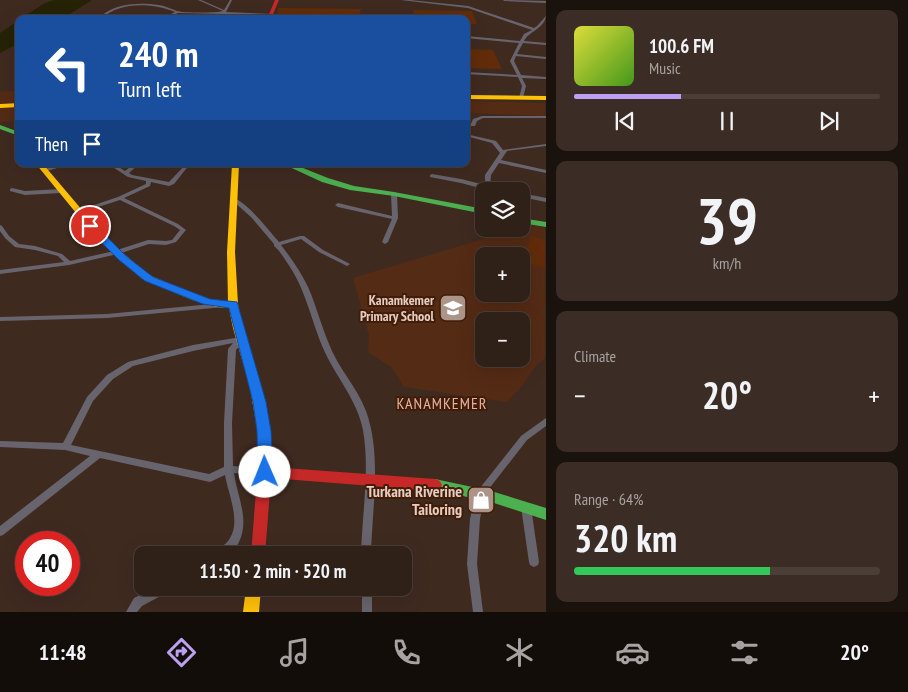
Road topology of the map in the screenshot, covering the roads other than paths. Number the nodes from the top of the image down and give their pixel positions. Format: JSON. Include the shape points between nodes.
{"nodes":[{"id":1,"x":130,"y":0,"type":"edge"},
{"id":2,"x":200,"y":0,"type":"edge"},
{"id":3,"x":230,"y":0,"type":"edge"},
{"id":4,"x":261,"y":0,"type":"edge"},
{"id":5,"x":276,"y":0,"type":"edge"},
{"id":6,"x":402,"y":0,"type":"edge"},
{"id":7,"x":434,"y":0,"type":"edge"},
{"id":8,"x":450,"y":0,"type":"edge"},
{"id":9,"x":457,"y":0,"type":"edge"},
{"id":10,"x":504,"y":0,"type":"edge"},
{"id":11,"x":546,"y":2,"type":"edge"},
{"id":12,"x":125,"y":4,"type":"junction"},
{"id":13,"x":468,"y":7,"type":"junction"},
{"id":14,"x":178,"y":12,"type":"junction"},
{"id":15,"x":225,"y":12,"type":"junction"},
{"id":16,"x":203,"y":13,"type":"joint"},
{"id":17,"x":244,"y":14,"type":"joint"},
{"id":18,"x":102,"y":15,"type":"edge"},
{"id":19,"x":171,"y":15,"type":"edge"},
{"id":20,"x":257,"y":15,"type":"edge"},
{"id":21,"x":270,"y":15,"type":"edge"},
{"id":22,"x":546,"y":17,"type":"edge"},
{"id":23,"x":538,"y":27,"type":"junction"},
{"id":24,"x":533,"y":29,"type":"junction"},
{"id":25,"x":546,"y":29,"type":"edge"},
{"id":26,"x":470,"y":37,"type":"edge"},
{"id":27,"x":522,"y":41,"type":"junction"},
{"id":28,"x":546,"y":44,"type":"edge"},
{"id":29,"x":515,"y":55,"type":"junction"},
{"id":30,"x":546,"y":58,"type":"edge"},
{"id":31,"x":470,"y":73,"type":"edge"},
{"id":32,"x":519,"y":75,"type":"junction"},
{"id":33,"x":546,"y":78,"type":"edge"},
{"id":34,"x":470,"y":97,"type":"edge"},
{"id":35,"x":521,"y":98,"type":"junction"},
{"id":36,"x":546,"y":98,"type":"edge"},
{"id":37,"x":15,"y":105,"type":"edge"},
{"id":38,"x":0,"y":106,"type":"edge"},
{"id":39,"x":546,"y":117,"type":"edge"},
{"id":40,"x":470,"y":125,"type":"edge"},
{"id":41,"x":0,"y":126,"type":"edge"},
{"id":42,"x":15,"y":132,"type":"edge"},
{"id":43,"x":470,"y":136,"type":"edge"},
{"id":44,"x":546,"y":145,"type":"edge"},
{"id":45,"x":503,"y":153,"type":"junction"},
{"id":46,"x":498,"y":161,"type":"junction"},
{"id":47,"x":42,"y":167,"type":"edge"},
{"id":48,"x":116,"y":167,"type":"edge"},
{"id":49,"x":133,"y":167,"type":"edge"},
{"id":50,"x":185,"y":167,"type":"edge"},
{"id":51,"x":236,"y":167,"type":"edge"},
{"id":52,"x":293,"y":167,"type":"edge"},
{"id":53,"x":546,"y":172,"type":"edge"},
{"id":54,"x":126,"y":173,"type":"junction"},
{"id":55,"x":432,"y":176,"type":"dead end"},
{"id":56,"x":149,"y":180,"type":"junction"},
{"id":57,"x":487,"y":182,"type":"edge"},
{"id":58,"x":475,"y":184,"type":"edge"},
{"id":59,"x":12,"y":190,"type":"dead end"},
{"id":60,"x":61,"y":191,"type":"junction"},
{"id":61,"x":394,"y":194,"type":"junction"},
{"id":62,"x":530,"y":197,"type":"edge"},
{"id":63,"x":120,"y":198,"type":"junction"},
{"id":64,"x":234,"y":200,"type":"junction"},
{"id":65,"x":546,"y":200,"type":"edge"},
{"id":66,"x":338,"y":205,"type":"dead end"},
{"id":67,"x":475,"y":210,"type":"edge"},
{"id":68,"x":78,"y":212,"type":"junction"},
{"id":69,"x":395,"y":218,"type":"junction"},
{"id":70,"x":530,"y":222,"type":"edge"},
{"id":71,"x":544,"y":224,"type":"edge"},
{"id":72,"x":0,"y":227,"type":"edge"},
{"id":73,"x":384,"y":242,"type":"dead end"},
{"id":74,"x":276,"y":245,"type":"junction"},
{"id":75,"x":116,"y":253,"type":"junction"},
{"id":76,"x":69,"y":263,"type":"junction"},
{"id":77,"x":347,"y":264,"type":"dead end"},
{"id":78,"x":0,"y":272,"type":"edge"},
{"id":79,"x":222,"y":305,"type":"junction"},
{"id":80,"x":233,"y":305,"type":"junction"},
{"id":81,"x":0,"y":319,"type":"edge"},
{"id":82,"x":241,"y":339,"type":"junction"},
{"id":83,"x":546,"y":421,"type":"edge"},
{"id":84,"x":0,"y":444,"type":"edge"},
{"id":85,"x":65,"y":447,"type":"junction"},
{"id":86,"x":99,"y":454,"type":"junction"},
{"id":87,"x":229,"y":468,"type":"junction"},
{"id":88,"x":265,"y":472,"type":"junction"},
{"id":89,"x":369,"y":479,"type":"junction"},
{"id":90,"x":481,"y":493,"type":"junction"},
{"id":91,"x":526,"y":507,"type":"junction"},
{"id":92,"x":546,"y":514,"type":"edge"},
{"id":93,"x":0,"y":532,"type":"edge"},
{"id":94,"x":230,"y":546,"type":"edge"},
{"id":95,"x":259,"y":546,"type":"edge"},
{"id":96,"x":366,"y":546,"type":"edge"},
{"id":97,"x":534,"y":562,"type":"dead end"},
{"id":98,"x":149,"y":596,"type":"edge"},
{"id":99,"x":253,"y":596,"type":"edge"},
{"id":100,"x":367,"y":596,"type":"edge"},
{"id":101,"x":131,"y":612,"type":"edge"},
{"id":102,"x":251,"y":612,"type":"edge"},
{"id":103,"x":367,"y":612,"type":"edge"},
{"id":104,"x":478,"y":612,"type":"edge"}],
"edges":[{"from":1,"to":12,"type":"street"},
{"from":2,"to":15,"type":"street"},
{"from":3,"to":15,"type":"street"},
{"from":4,"to":5,"type":"street"},
{"from":5,"to":21,"type":"main road"},
{"from":6,"to":13,"type":"street"},
{"from":7,"to":8,"type":"street"},
{"from":9,"to":13,"type":"street"},
{"from":10,"to":11,"type":"street"},
{"from":12,"to":14,"type":"street"},
{"from":12,"to":18,"type":"street"},
{"from":13,"to":24,"type":"street"},
{"from":14,"to":16,"type":"street"},
{"from":14,"to":19,"type":"street"},
{"from":15,"to":16,"type":"street"},
{"from":15,"to":17,"type":"street"},
{"from":17,"to":20,"type":"street"},
{"from":22,"to":23,"type":"street"},
{"from":23,"to":24,"type":"street"},
{"from":23,"to":25,"type":"street"},
{"from":24,"to":27,"type":"street"},
{"from":26,"to":27,"type":"street"},
{"from":27,"to":28,"type":"street"},
{"from":27,"to":29,"type":"street"},
{"from":29,"to":30,"type":"street"},
{"from":29,"to":32,"type":"street","via":[[512,63]]},
{"from":31,"to":32,"type":"street"},
{"from":32,"to":33,"type":"street"},
{"from":32,"to":35,"type":"street","via":[[524,86]]},
{"from":34,"to":35,"type":"main road"},
{"from":35,"to":36,"type":"main road"},
{"from":37,"to":38,"type":"main road"},
{"from":39,"to":40,"type":"street","via":[[482,117]]},
{"from":41,"to":42,"type":"main road"},
{"from":43,"to":45,"type":"street","via":[[494,142]]},
{"from":44,"to":45,"type":"street","via":[[505,150]]},
{"from":45,"to":46,"type":"street"},
{"from":46,"to":53,"type":"street"},
{"from":46,"to":57,"type":"street","via":[[488,175]]},
{"from":47,"to":60,"type":"main road"},
{"from":48,"to":54,"type":"street"},
{"from":49,"to":54,"type":"street"},
{"from":50,"to":56,"type":"street","via":[[172,182],[164,184]]},
{"from":51,"to":64,"type":"main road"},
{"from":52,"to":61,"type":"main road","via":[[358,190]]},
{"from":54,"to":56,"type":"street"},
{"from":55,"to":58,"type":"street"},
{"from":56,"to":63,"type":"street","via":[[148,185]]},
{"from":59,"to":60,"type":"street"},
{"from":60,"to":68,"type":"main road"},
{"from":61,"to":67,"type":"main road"},
{"from":61,"to":69,"type":"street"},
{"from":62,"to":65,"type":"street"},
{"from":63,"to":68,"type":"street"},
{"from":63,"to":75,"type":"street","via":[[183,230],[174,241],[148,242]]},
{"from":64,"to":74,"type":"street"},
{"from":64,"to":80,"type":"main road"},
{"from":66,"to":69,"type":"street"},
{"from":68,"to":75,"type":"main road"},
{"from":69,"to":73,"type":"street"},
{"from":70,"to":71,"type":"main road"},
{"from":72,"to":76,"type":"street","via":[[17,246],[60,255]]},
{"from":74,"to":77,"type":"street","via":[[302,237]]},
{"from":74,"to":89,"type":"street","via":[[304,285],[327,349],[362,410],[368,442]]},
{"from":75,"to":76,"type":"street"},
{"from":75,"to":79,"type":"main road","via":[[149,279]]},
{"from":76,"to":78,"type":"street"},
{"from":79,"to":80,"type":"main road"},
{"from":79,"to":81,"type":"street","via":[[108,316]]},
{"from":80,"to":82,"type":"main road"},
{"from":82,"to":85,"type":"street","via":[[131,364],[110,377],[90,399]]},
{"from":82,"to":87,"type":"street","via":[[232,349]]},
{"from":82,"to":88,"type":"main road","via":[[260,402]]},
{"from":83,"to":90,"type":"street","via":[[524,438]]},
{"from":84,"to":85,"type":"street"},
{"from":85,"to":86,"type":"street"},
{"from":86,"to":87,"type":"street","via":[[210,478]]},
{"from":86,"to":93,"type":"street"},
{"from":87,"to":88,"type":"street"},
{"from":87,"to":94,"type":"street","via":[[240,521],[240,530]]},
{"from":88,"to":89,"type":"main road"},
{"from":88,"to":95,"type":"main road"},
{"from":89,"to":90,"type":"main road","via":[[446,486]]},
{"from":89,"to":96,"type":"street"},
{"from":90,"to":91,"type":"main road"},
{"from":90,"to":104,"type":"street","via":[[475,519],[472,564]]},
{"from":91,"to":92,"type":"main road"},
{"from":91,"to":97,"type":"street"},
{"from":98,"to":101,"type":"street","via":[[138,602]]},
{"from":99,"to":102,"type":"main road"},
{"from":100,"to":103,"type":"street"}]}
